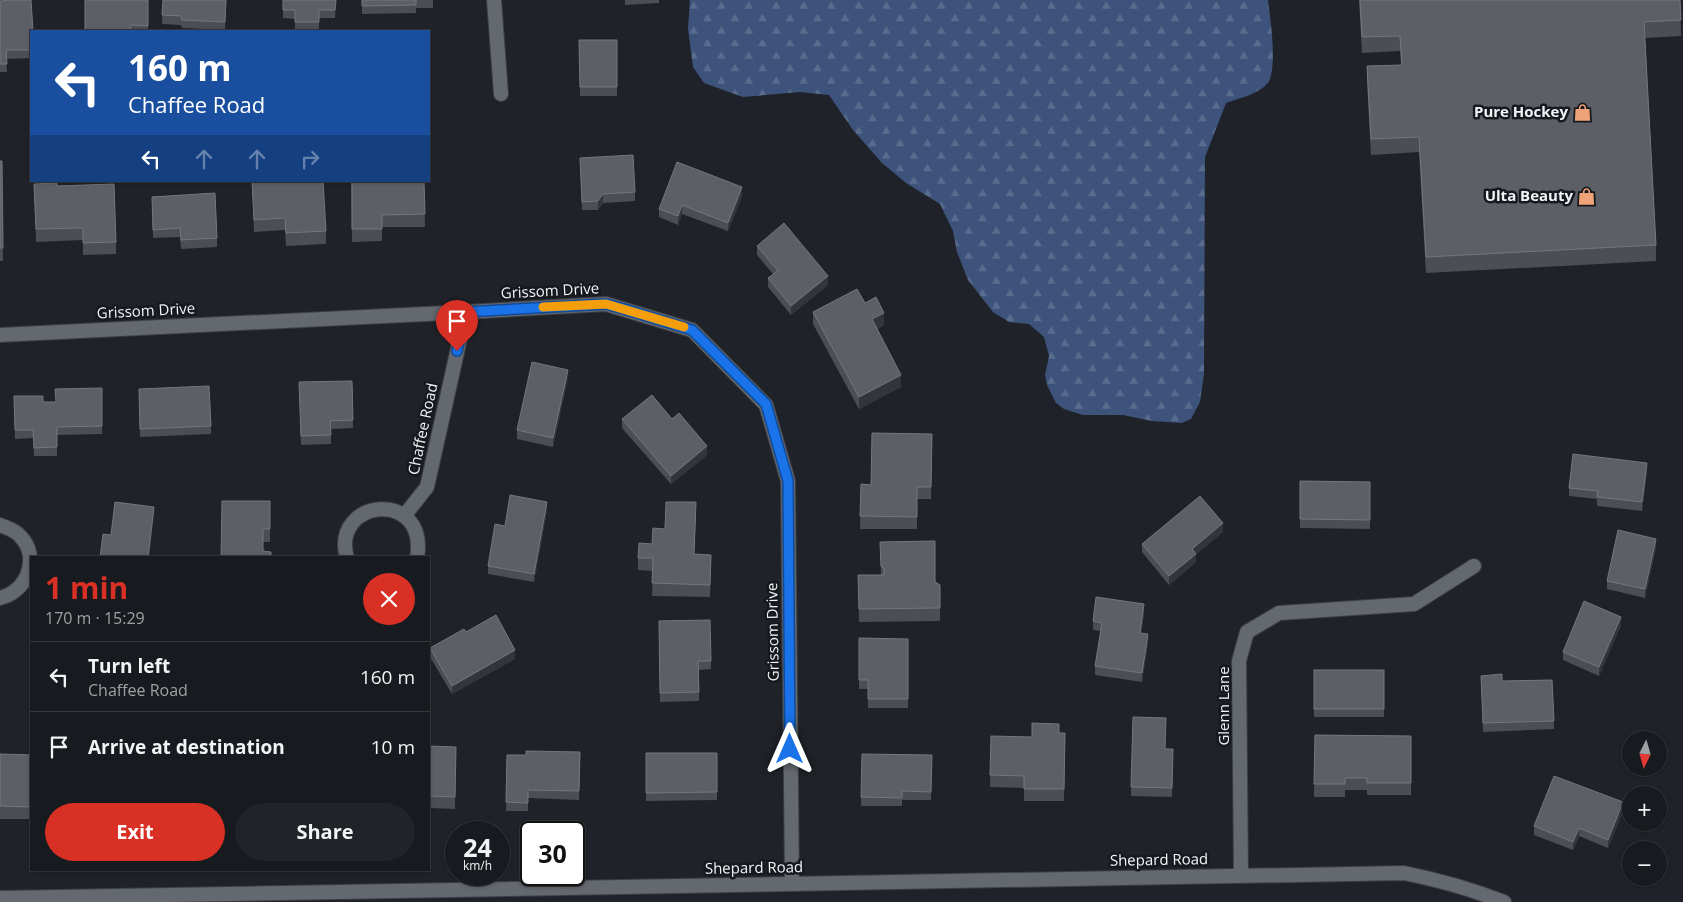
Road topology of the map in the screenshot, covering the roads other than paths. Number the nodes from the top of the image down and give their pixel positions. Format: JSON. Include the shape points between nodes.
{"nodes":[{"id":1,"x":494,"y":0,"type":"edge"},
{"id":2,"x":501,"y":94,"type":"dead end"},
{"id":3,"x":466,"y":312,"type":"junction"},
{"id":4,"x":0,"y":335,"type":"edge"},
{"id":5,"x":404,"y":516,"type":"junction"},
{"id":6,"x":0,"y":525,"type":"edge"},
{"id":7,"x":346,"y":556,"type":"edge"},
{"id":8,"x":417,"y":556,"type":"edge"},
{"id":9,"x":1474,"y":566,"type":"dead end"},
{"id":10,"x":0,"y":598,"type":"edge"},
{"id":11,"x":1241,"y":875,"type":"junction"},
{"id":12,"x":792,"y":884,"type":"junction"},
{"id":13,"x":0,"y":898,"type":"edge"},
{"id":14,"x":1504,"y":902,"type":"edge"}],
"edges":[{"from":1,"to":2,"type":"street"},
{"from":3,"to":4,"type":"street","name":"Grissom Drive"},
{"from":3,"to":5,"type":"street","name":"Chaffee Road","via":[[427,487]]},
{"from":3,"to":12,"type":"street","name":"Grissom Drive","via":[[606,304],[664,321],[692,330],[766,404],[788,481]]},
{"from":5,"to":7,"type":"street","via":[[376,508],[356,518],[345,539]]},
{"from":5,"to":8,"type":"street","via":[[417,532]]},
{"from":6,"to":10,"type":"street","via":[[21,536],[30,558],[30,570],[17,590]]},
{"from":9,"to":11,"type":"street","name":"Glenn Lane","via":[[1414,604],[1279,614],[1248,632],[1239,661]]},
{"from":11,"to":12,"type":"street","name":"Shepard Road"},
{"from":11,"to":14,"type":"street","name":"Shepard Road","via":[[1404,873],[1442,880]]},
{"from":12,"to":13,"type":"street","name":"Shepard Road"}]}
